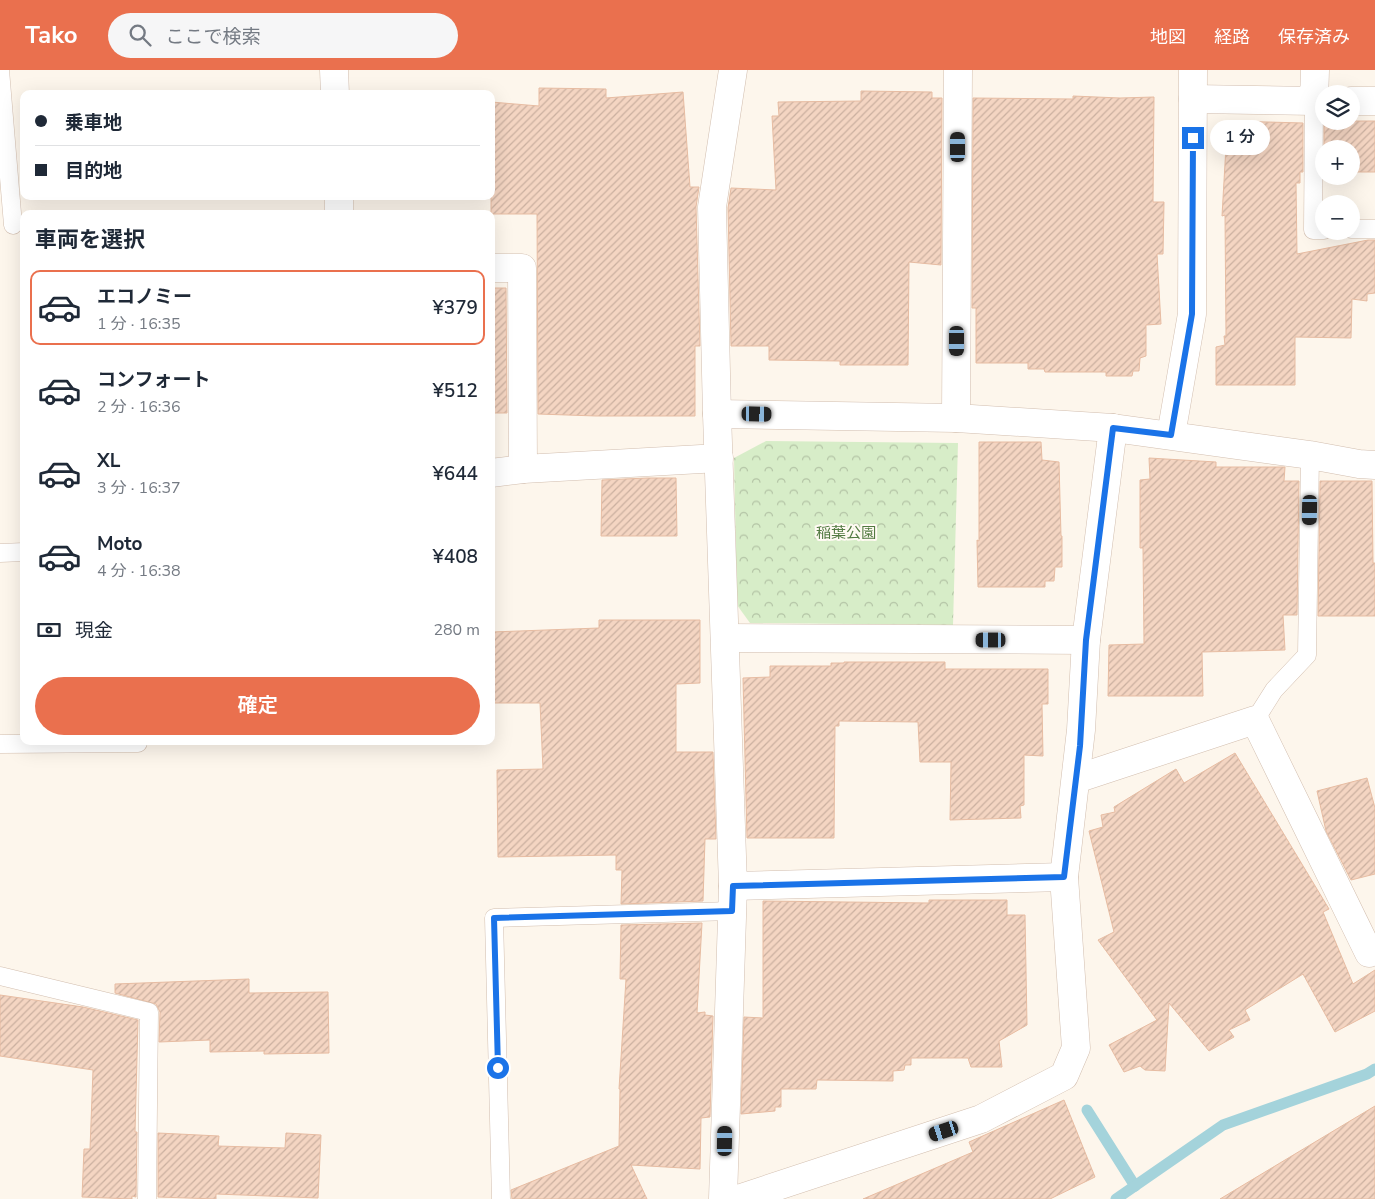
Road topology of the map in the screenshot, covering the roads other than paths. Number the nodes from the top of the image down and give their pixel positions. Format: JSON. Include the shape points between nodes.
{"nodes":[{"id":1,"x":0,"y":70,"type":"edge"},
{"id":2,"x":334,"y":70,"type":"edge"},
{"id":3,"x":733,"y":70,"type":"edge"},
{"id":4,"x":958,"y":70,"type":"edge"},
{"id":5,"x":1193,"y":70,"type":"edge"},
{"id":6,"x":1315,"y":70,"type":"edge"},
{"id":7,"x":1317,"y":85,"type":"edge"},
{"id":8,"x":335,"y":90,"type":"edge"},
{"id":9,"x":1193,"y":100,"type":"junction"},
{"id":10,"x":1315,"y":101,"type":"edge"},
{"id":11,"x":1360,"y":101,"type":"edge"},
{"id":12,"x":1375,"y":101,"type":"edge"},
{"id":13,"x":1318,"y":130,"type":"edge"},
{"id":14,"x":14,"y":225,"type":"dead end"},
{"id":15,"x":1360,"y":229,"type":"edge"},
{"id":16,"x":1375,"y":229,"type":"edge"},
{"id":17,"x":1315,"y":230,"type":"edge"},
{"id":18,"x":495,"y":268,"type":"edge"},
{"id":19,"x":717,"y":414,"type":"junction"},
{"id":20,"x":956,"y":418,"type":"junction"},
{"id":21,"x":1113,"y":428,"type":"junction"},
{"id":22,"x":1171,"y":435,"type":"junction"},
{"id":23,"x":1310,"y":455,"type":"junction"},
{"id":24,"x":719,"y":458,"type":"junction"},
{"id":25,"x":1375,"y":465,"type":"edge"},
{"id":26,"x":523,"y":469,"type":"junction"},
{"id":27,"x":495,"y":472,"type":"edge"},
{"id":28,"x":20,"y":552,"type":"edge"},
{"id":29,"x":0,"y":553,"type":"edge"},
{"id":30,"x":725,"y":638,"type":"junction"},
{"id":31,"x":1086,"y":640,"type":"junction"},
{"id":32,"x":1255,"y":720,"type":"junction"},
{"id":33,"x":0,"y":744,"type":"edge"},
{"id":34,"x":20,"y":744,"type":"edge"},
{"id":35,"x":1076,"y":779,"type":"junction"},
{"id":36,"x":1064,"y":877,"type":"junction"},
{"id":37,"x":733,"y":899,"type":"junction"},
{"id":38,"x":1375,"y":950,"type":"edge"},
{"id":39,"x":0,"y":976,"type":"edge"},
{"id":40,"x":147,"y":1199,"type":"edge"},
{"id":41,"x":501,"y":1199,"type":"edge"},
{"id":42,"x":723,"y":1199,"type":"edge"},
{"id":43,"x":738,"y":1199,"type":"edge"}],
"edges":[{"from":1,"to":14,"type":"lane"},
{"from":2,"to":8,"type":"street"},
{"from":3,"to":19,"type":"street","via":[[712,207]]},
{"from":4,"to":20,"type":"street"},
{"from":5,"to":9,"type":"street"},
{"from":6,"to":7,"type":"street"},
{"from":9,"to":10,"type":"street"},
{"from":9,"to":22,"type":"street","via":[[1192,314]]},
{"from":11,"to":12,"type":"street"},
{"from":13,"to":17,"type":"lane"},
{"from":15,"to":16,"type":"lane"},
{"from":18,"to":26,"type":"street","via":[[522,268]]},
{"from":19,"to":20,"type":"street"},
{"from":19,"to":24,"type":"street"},
{"from":20,"to":21,"type":"street"},
{"from":21,"to":22,"type":"street"},
{"from":21,"to":31,"type":"street"},
{"from":22,"to":23,"type":"street"},
{"from":23,"to":25,"type":"street"},
{"from":23,"to":32,"type":"lane","via":[[1307,655],[1274,690]]},
{"from":24,"to":26,"type":"street"},
{"from":24,"to":30,"type":"street"},
{"from":26,"to":27,"type":"street"},
{"from":28,"to":29,"type":"lane"},
{"from":30,"to":31,"type":"street"},
{"from":30,"to":37,"type":"street"},
{"from":31,"to":35,"type":"street"},
{"from":32,"to":35,"type":"street"},
{"from":32,"to":38,"type":"street","via":[[1369,953]]},
{"from":33,"to":34,"type":"lane"},
{"from":35,"to":36,"type":"street"},
{"from":36,"to":37,"type":"street"},
{"from":36,"to":43,"type":"street","via":[[1076,1048],[1064,1076],[981,1119]]},
{"from":37,"to":41,"type":"lane","via":[[494,918]]},
{"from":37,"to":42,"type":"street"},
{"from":39,"to":40,"type":"lane","via":[[149,1012]]}]}
